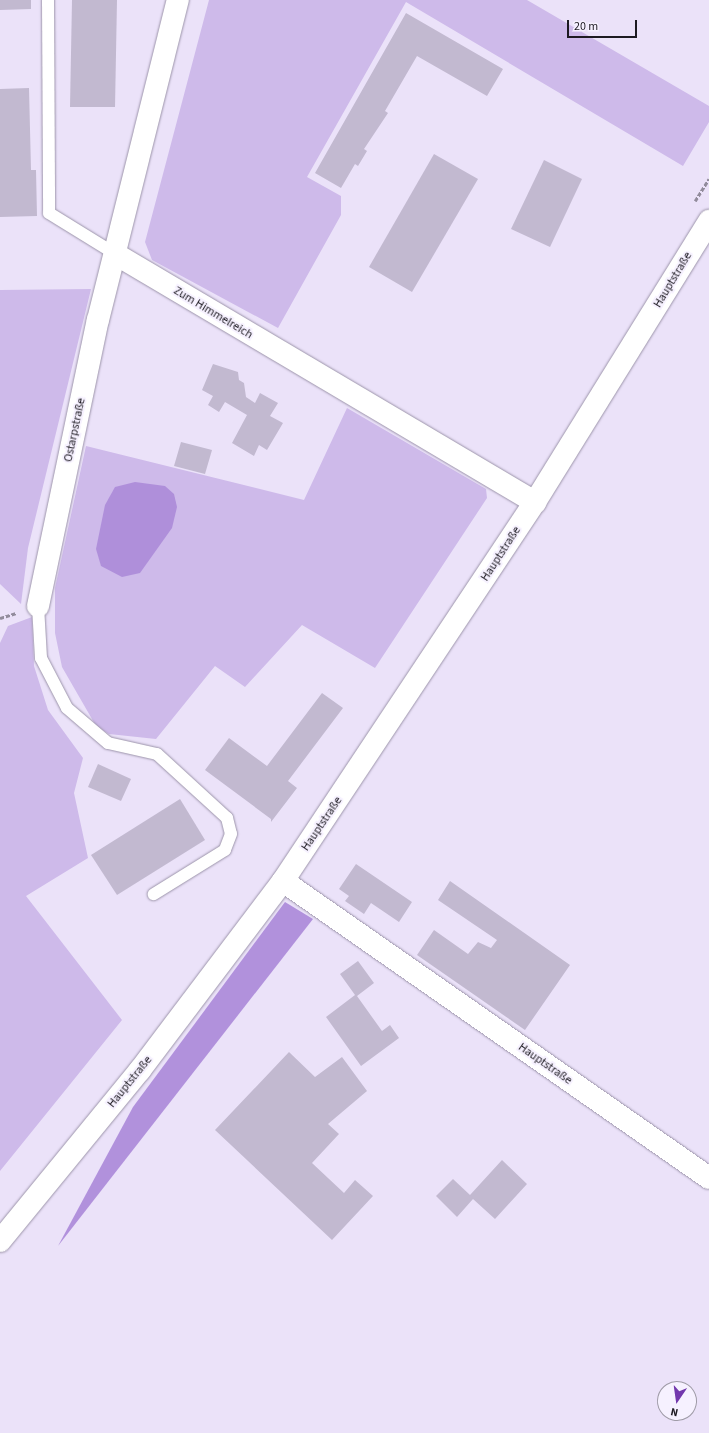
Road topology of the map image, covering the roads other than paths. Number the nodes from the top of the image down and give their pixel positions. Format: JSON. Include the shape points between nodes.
{"nodes":[{"id":1,"x":48,"y":0,"type":"edge"},
{"id":2,"x":178,"y":0,"type":"edge"},
{"id":3,"x":709,"y":221,"type":"edge"},
{"id":4,"x":117,"y":255,"type":"junction"},
{"id":5,"x":535,"y":502,"type":"junction"},
{"id":6,"x":38,"y":606,"type":"joint"},
{"id":7,"x":283,"y":881,"type":"junction"},
{"id":8,"x":154,"y":894,"type":"dead end"},
{"id":9,"x":709,"y":1178,"type":"edge"},
{"id":10,"x":0,"y":1242,"type":"edge"}],
"edges":[{"from":1,"to":4,"type":"lane","via":[[49,213]]},
{"from":2,"to":4,"type":"street","via":[[134,171]]},
{"from":3,"to":5,"type":"street","name":"Hauptstraße"},
{"from":4,"to":5,"type":"street","name":"Zum Himmelreich"},
{"from":4,"to":6,"type":"street","name":"Ostarpstraße","via":[[98,320]]},
{"from":5,"to":7,"type":"street","name":"Hauptstraße"},
{"from":6,"to":8,"type":"lane","via":[[42,658],[67,708],[108,743],[157,754],[228,818],[231,834],[225,850]]},
{"from":7,"to":9,"type":"street","name":"Hauptstraße"},
{"from":7,"to":10,"type":"street","name":"Hauptstraße","via":[[140,1070]]}]}
